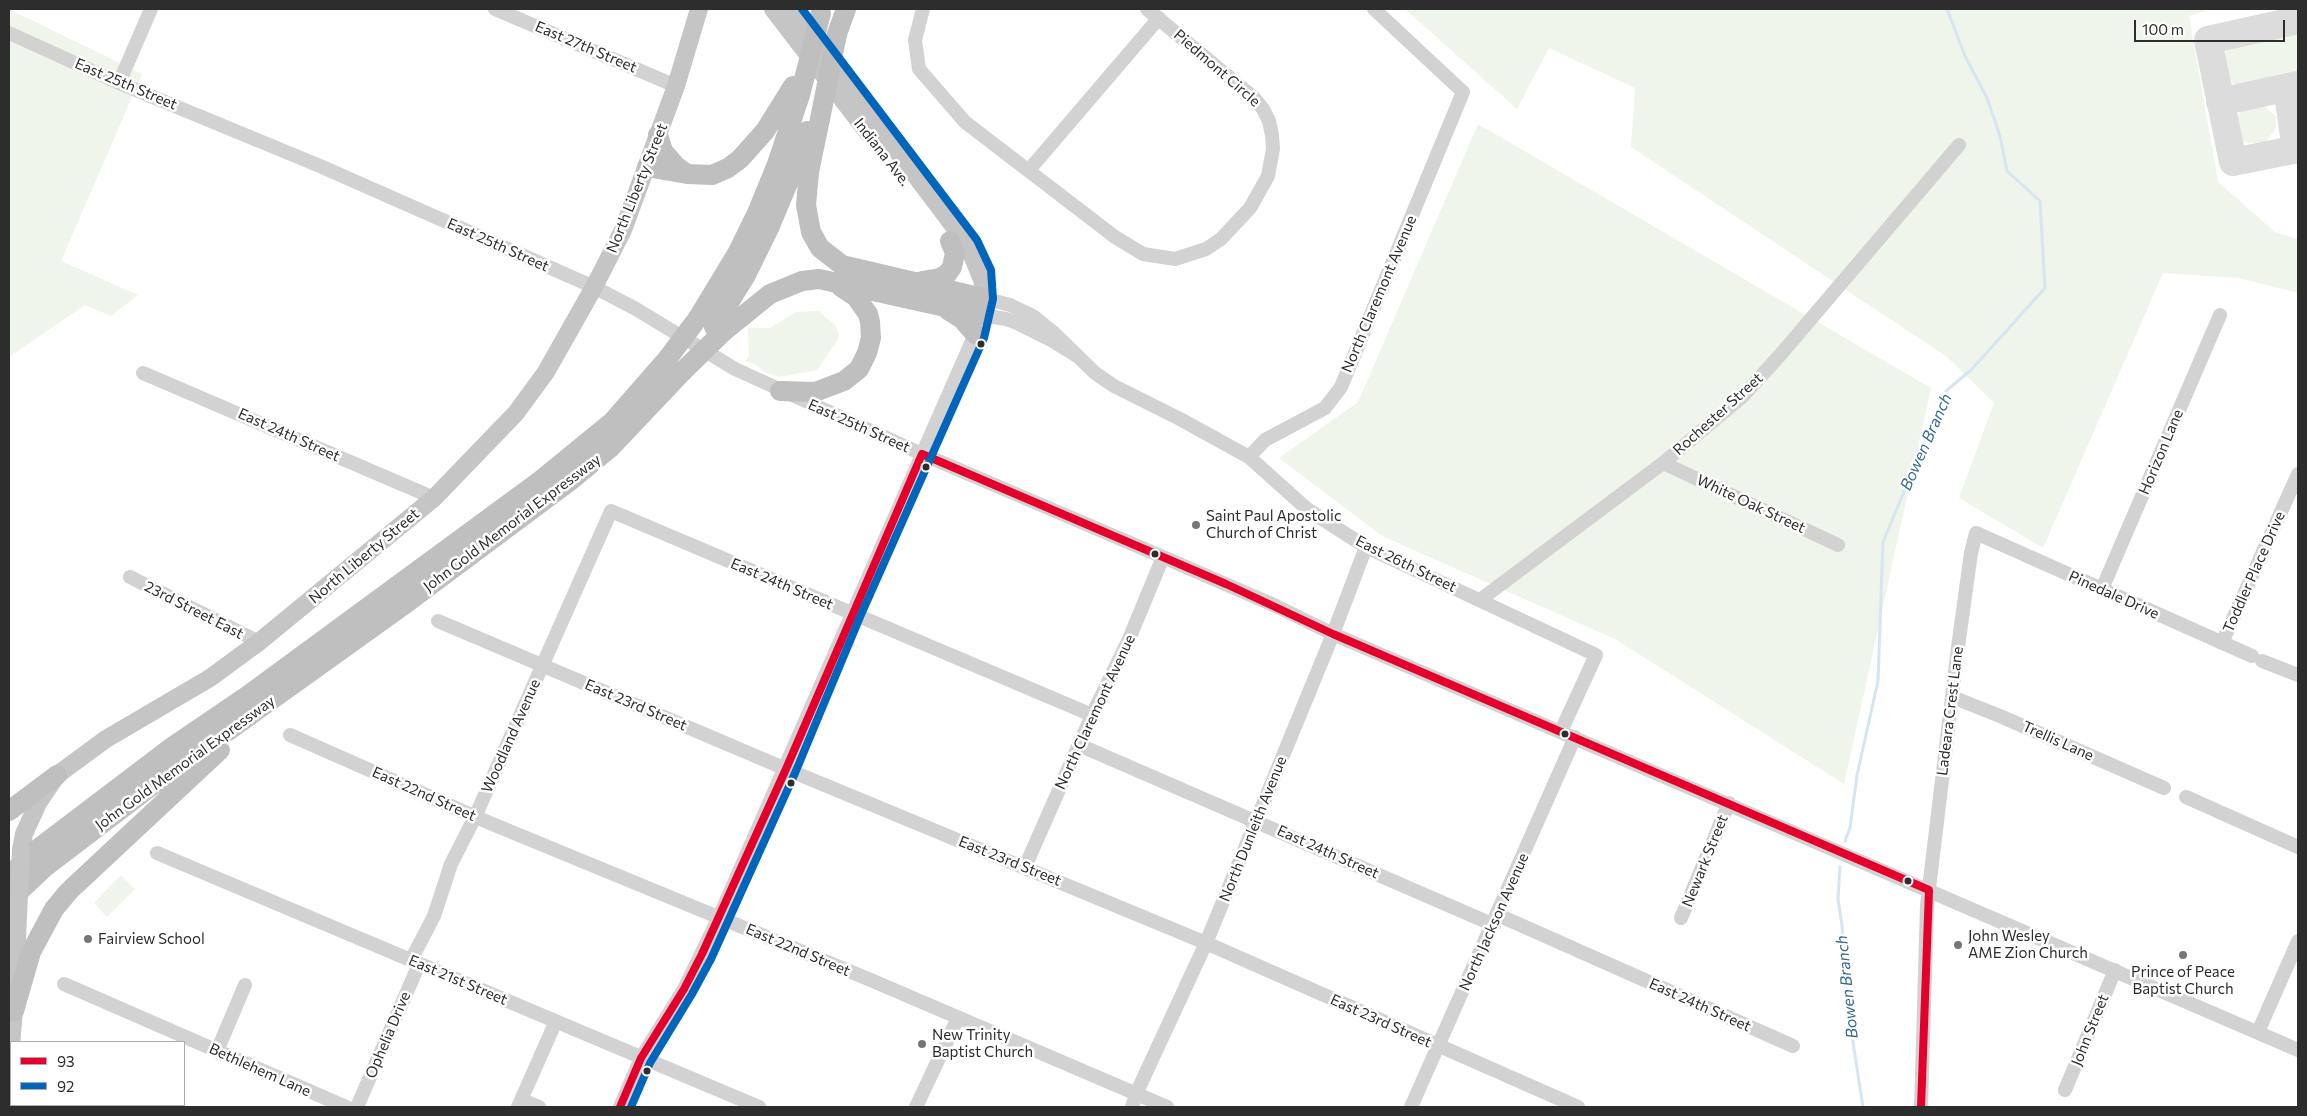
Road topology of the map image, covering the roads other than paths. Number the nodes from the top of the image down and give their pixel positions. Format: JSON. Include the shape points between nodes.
{"nodes":[{"id":1,"x":152,"y":9,"type":"edge"},
{"id":2,"x":495,"y":9,"type":"edge"},
{"id":3,"x":699,"y":9,"type":"edge"},
{"id":4,"x":774,"y":9,"type":"edge"},
{"id":5,"x":790,"y":9,"type":"edge"},
{"id":6,"x":846,"y":9,"type":"edge"},
{"id":7,"x":923,"y":9,"type":"edge"},
{"id":8,"x":1147,"y":9,"type":"edge"},
{"id":9,"x":1374,"y":9,"type":"edge"},
{"id":10,"x":821,"y":11,"type":"edge"},
{"id":11,"x":1159,"y":18,"type":"junction"},
{"id":12,"x":9,"y":33,"type":"edge"},
{"id":13,"x":119,"y":82,"type":"junction"},
{"id":14,"x":676,"y":86,"type":"junction"},
{"id":15,"x":796,"y":91,"type":"junction"},
{"id":16,"x":816,"y":116,"type":"junction"},
{"id":17,"x":658,"y":135,"type":"junction"},
{"id":18,"x":1959,"y":145,"type":"dead end"},
{"id":19,"x":647,"y":167,"type":"junction"},
{"id":20,"x":1029,"y":170,"type":"junction"},
{"id":21,"x":688,"y":174,"type":"junction"},
{"id":22,"x":950,"y":241,"type":"junction"},
{"id":23,"x":919,"y":282,"type":"junction"},
{"id":24,"x":835,"y":283,"type":"junction"},
{"id":25,"x":594,"y":287,"type":"junction"},
{"id":26,"x":934,"y":305,"type":"junction"},
{"id":27,"x":982,"y":306,"type":"junction"},
{"id":28,"x":2220,"y":315,"type":"dead end"},
{"id":29,"x":712,"y":326,"type":"junction"},
{"id":30,"x":975,"y":334,"type":"junction"},
{"id":31,"x":675,"y":364,"type":"junction"},
{"id":32,"x":143,"y":373,"type":"dead end"},
{"id":33,"x":780,"y":391,"type":"junction"},
{"id":34,"x":922,"y":454,"type":"junction"},
{"id":35,"x":1249,"y":457,"type":"junction"},
{"id":36,"x":1664,"y":463,"type":"junction"},
{"id":37,"x":2298,"y":474,"type":"edge"},
{"id":38,"x":434,"y":498,"type":"junction"},
{"id":39,"x":611,"y":511,"type":"joint"},
{"id":40,"x":1976,"y":533,"type":"joint"},
{"id":41,"x":1838,"y":545,"type":"dead end"},
{"id":42,"x":1366,"y":547,"type":"junction"},
{"id":43,"x":1163,"y":557,"type":"junction"},
{"id":44,"x":130,"y":577,"type":"dead end"},
{"id":45,"x":2102,"y":589,"type":"junction"},
{"id":46,"x":1480,"y":600,"type":"junction"},
{"id":47,"x":852,"y":613,"type":"junction"},
{"id":48,"x":438,"y":621,"type":"dead end"},
{"id":49,"x":1333,"y":634,"type":"junction"},
{"id":50,"x":259,"y":642,"type":"junction"},
{"id":51,"x":2222,"y":643,"type":"junction"},
{"id":52,"x":542,"y":665,"type":"junction"},
{"id":53,"x":2298,"y":675,"type":"edge"},
{"id":54,"x":280,"y":694,"type":"junction"},
{"id":55,"x":1952,"y":697,"type":"junction"},
{"id":56,"x":1092,"y":715,"type":"junction"},
{"id":57,"x":1561,"y":731,"type":"junction"},
{"id":58,"x":290,"y":734,"type":"dead end"},
{"id":59,"x":1575,"y":737,"type":"junction"},
{"id":60,"x":1079,"y":745,"type":"junction"},
{"id":61,"x":786,"y":769,"type":"junction"},
{"id":62,"x":57,"y":775,"type":"junction"},
{"id":63,"x":2164,"y":788,"type":"dead end"},
{"id":64,"x":2186,"y":797,"type":"dead end"},
{"id":65,"x":1729,"y":803,"type":"junction"},
{"id":66,"x":9,"y":811,"type":"edge"},
{"id":67,"x":475,"y":817,"type":"junction"},
{"id":68,"x":1256,"y":821,"type":"junction"},
{"id":69,"x":2298,"y":847,"type":"edge"},
{"id":70,"x":156,"y":853,"type":"dead end"},
{"id":71,"x":1025,"y":867,"type":"junction"},
{"id":72,"x":9,"y":876,"type":"edge"},
{"id":73,"x":1929,"y":890,"type":"junction"},
{"id":74,"x":9,"y":901,"type":"edge"},
{"id":75,"x":719,"y":917,"type":"junction"},
{"id":76,"x":1681,"y":918,"type":"dead end"},
{"id":77,"x":1496,"y":920,"type":"junction"},
{"id":78,"x":2298,"y":941,"type":"edge"},
{"id":79,"x":1206,"y":943,"type":"junction"},
{"id":80,"x":415,"y":962,"type":"junction"},
{"id":81,"x":2115,"y":970,"type":"junction"},
{"id":82,"x":64,"y":984,"type":"dead end"},
{"id":83,"x":245,"y":985,"type":"dead end"},
{"id":84,"x":14,"y":1011,"type":"junction"},
{"id":85,"x":958,"y":1018,"type":"junction"},
{"id":86,"x":556,"y":1021,"type":"junction"},
{"id":87,"x":2258,"y":1032,"type":"junction"},
{"id":88,"x":11,"y":1041,"type":"edge"},
{"id":89,"x":1438,"y":1046,"type":"junction"},
{"id":90,"x":1793,"y":1046,"type":"dead end"},
{"id":91,"x":2298,"y":1050,"type":"edge"},
{"id":92,"x":217,"y":1051,"type":"junction"},
{"id":93,"x":641,"y":1058,"type":"junction"},
{"id":94,"x":2065,"y":1090,"type":"dead end"},
{"id":95,"x":1134,"y":1100,"type":"edge"},
{"id":96,"x":520,"y":1104,"type":"edge"},
{"id":97,"x":346,"y":1107,"type":"edge"},
{"id":98,"x":357,"y":1107,"type":"edge"},
{"id":99,"x":539,"y":1107,"type":"edge"},
{"id":100,"x":620,"y":1107,"type":"edge"},
{"id":101,"x":759,"y":1107,"type":"edge"},
{"id":102,"x":916,"y":1107,"type":"edge"},
{"id":103,"x":1167,"y":1107,"type":"edge"},
{"id":104,"x":1412,"y":1107,"type":"edge"},
{"id":105,"x":1578,"y":1107,"type":"edge"},
{"id":106,"x":1921,"y":1107,"type":"edge"}],
"edges":[{"from":1,"to":13,"type":"street"},
{"from":2,"to":14,"type":"street","name":"East 27th Street"},
{"from":3,"to":14,"type":"main road","name":"North Liberty Street"},
{"from":4,"to":22,"type":"main road","name":"Indiana Ave."},
{"from":5,"to":27,"type":"main road","name":"Indiana Ave.","via":[[968,245],[981,272]]},
{"from":6,"to":16,"type":"highway","bridge":true},
{"from":7,"to":20,"type":"street","name":"Piedmont Circle","via":[[915,40],[920,69],[965,122]]},
{"from":8,"to":11,"type":"street","name":"Piedmont Circle"},
{"from":9,"to":35,"type":"street","name":"North Claremont Avenue","via":[[1463,92],[1341,387],[1325,408],[1265,440]]},
{"from":10,"to":15,"type":"highway","bridge":true},
{"from":11,"to":20,"type":"street","name":"Piedmont Circle"},
{"from":11,"to":20,"type":"street","name":"Piedmont Circle","via":[[1254,98],[1270,121],[1273,149],[1268,176],[1250,208],[1235,226],[1206,249],[1189,256],[1166,259],[1144,254],[1115,238]]},
{"from":12,"to":13,"type":"street","name":"East 25th Street"},
{"from":13,"to":25,"type":"street","name":"East 25th Street","via":[[320,166]]},
{"from":14,"to":17,"type":"main road","name":"North Liberty Street"},
{"from":15,"to":21,"type":"highway","via":[[740,159],[712,175]]},
{"from":15,"to":29,"type":"highway","name":"John Gold Memorial Expressway","via":[[777,164],[738,252]]},
{"from":16,"to":23,"type":"highway","via":[[806,205],[814,241],[842,264]]},
{"from":16,"to":29,"type":"highway","name":"John Gold Memorial Expressway","via":[[746,275]]},
{"from":17,"to":19,"type":"main road","name":"North Liberty Street"},
{"from":17,"to":21,"type":"highway","via":[[663,151]]},
{"from":18,"to":36,"type":"street","name":"Rochester Street","via":[[1755,383]]},
{"from":19,"to":21,"type":"highway"},
{"from":19,"to":25,"type":"main road","name":"North Liberty Street","via":[[623,230]]},
{"from":22,"to":23,"type":"highway","via":[[954,260],[948,274]]},
{"from":22,"to":27,"type":"main road","name":"Indiana Ave.","via":[[966,261]]},
{"from":23,"to":27,"type":"highway"},
{"from":24,"to":26,"type":"highway"},
{"from":24,"to":29,"type":"highway","via":[[819,279],[789,285]]},
{"from":24,"to":33,"type":"highway","via":[[856,297],[868,314],[871,338],[863,361],[854,375],[834,386],[815,392]]},
{"from":25,"to":33,"type":"street","name":"East 25th Street","via":[[735,369]]},
{"from":25,"to":38,"type":"main road","name":"North Liberty Street","via":[[546,372],[516,412]]},
{"from":26,"to":27,"type":"highway"},
{"from":26,"to":30,"type":"highway","via":[[951,311]]},
{"from":27,"to":30,"type":"street"},
{"from":27,"to":35,"type":"street","name":"East 26th Street","via":[[1010,305],[1033,316],[1114,386]]},
{"from":28,"to":45,"type":"street","name":"Horizon Lane"},
{"from":29,"to":31,"type":"highway","bridge":true},
{"from":29,"to":31,"type":"highway","name":"John Gold Memorial Expressway","bridge":true},
{"from":30,"to":34,"type":"street"},
{"from":31,"to":54,"type":"highway","name":"John Gold Memorial Expressway","via":[[610,448],[428,587]]},
{"from":31,"to":72,"type":"highway","name":"John Gold Memorial Expressway","via":[[612,422],[541,480],[247,696],[172,747],[35,851]]},
{"from":32,"to":38,"type":"street","name":"East 24th Street"},
{"from":33,"to":34,"type":"street","name":"East 25th Street"},
{"from":34,"to":43,"type":"street","name":"East 25th Street"},
{"from":34,"to":47,"type":"street"},
{"from":35,"to":42,"type":"street","name":"East 26th Street","via":[[1307,509]]},
{"from":36,"to":41,"type":"street","name":"White Oak Street"},
{"from":36,"to":46,"type":"street","name":"Rochester Street"},
{"from":37,"to":51,"type":"street","name":"Toddler Place Drive"},
{"from":38,"to":50,"type":"main road","name":"North Liberty Street"},
{"from":39,"to":47,"type":"street","name":"East 24th Street"},
{"from":39,"to":52,"type":"street","name":"Woodland Avenue"},
{"from":40,"to":45,"type":"street","name":"Pinedale Drive"},
{"from":40,"to":55,"type":"street","name":"Ladeara Crest Lane"},
{"from":42,"to":46,"type":"street","name":"East 26th Street"},
{"from":42,"to":49,"type":"street","name":"North Dunleith Avenue"},
{"from":43,"to":49,"type":"street","name":"East 25th Street"},
{"from":43,"to":56,"type":"street","name":"North Claremont Avenue","via":[[1129,639]]},
{"from":44,"to":50,"type":"street","name":"23rd Street East"},
{"from":45,"to":51,"type":"street","name":"Pinedale Drive"},
{"from":46,"to":57,"type":"street","name":"East 26th Street","via":[[1596,655]]},
{"from":47,"to":56,"type":"street","name":"East 24th Street"},
{"from":47,"to":61,"type":"street"},
{"from":48,"to":52,"type":"street","name":"East 23rd Street"},
{"from":49,"to":57,"type":"street","name":"East 25th Street"},
{"from":49,"to":68,"type":"street","name":"North Dunleith Avenue"},
{"from":50,"to":62,"type":"main road","name":"North Liberty Street","via":[[210,678],[106,739]]},
{"from":51,"to":53,"type":"street","name":"Pinedale Drive"},
{"from":52,"to":61,"type":"street","name":"East 23rd Street"},
{"from":52,"to":67,"type":"street","name":"Woodland Avenue"},
{"from":54,"to":74,"type":"highway","name":"John Gold Memorial Expressway","via":[[45,867]]},
{"from":54,"to":84,"type":"highway","via":[[69,891],[54,909],[32,952]]},
{"from":55,"to":63,"type":"street","name":"Trellis Lane"},
{"from":55,"to":73,"type":"street","name":"Ladeara Crest Lane"},
{"from":56,"to":60,"type":"street","name":"North Claremont Avenue"},
{"from":57,"to":59,"type":"street","name":"East 25th Street"},
{"from":58,"to":67,"type":"street","name":"East 22nd Street"},
{"from":59,"to":65,"type":"street","name":"East 25th Street"},
{"from":59,"to":77,"type":"street","name":"North Jackson Avenue"},
{"from":60,"to":68,"type":"street","name":"East 24th Street"},
{"from":60,"to":71,"type":"street","name":"North Claremont Avenue"},
{"from":61,"to":71,"type":"street","name":"East 23rd Street"},
{"from":61,"to":75,"type":"street"},
{"from":62,"to":66,"type":"highway"},
{"from":62,"to":84,"type":"main road","name":"North Liberty Street","bridge":true,"via":[[38,803],[24,834],[21,850]]},
{"from":64,"to":69,"type":"street"},
{"from":65,"to":73,"type":"street","name":"East 25th Street"},
{"from":65,"to":76,"type":"street","name":"Newark Street"},
{"from":67,"to":75,"type":"street","name":"East 22nd Street"},
{"from":67,"to":80,"type":"street","name":"Woodland Avenue","via":[[451,864]]},
{"from":68,"to":77,"type":"street","name":"East 24th Street"},
{"from":68,"to":79,"type":"street","name":"North Dunleith Avenue"},
{"from":70,"to":80,"type":"street","name":"East 21st Street"},
{"from":71,"to":79,"type":"street","name":"East 23rd Street"},
{"from":73,"to":81,"type":"street","name":"East 25th Street"},
{"from":73,"to":106,"type":"street","name":"Ladeara Crest Lane"},
{"from":75,"to":85,"type":"street","name":"East 22nd Street"},
{"from":75,"to":93,"type":"street","via":[[684,990]]},
{"from":77,"to":89,"type":"street","name":"North Jackson Avenue"},
{"from":77,"to":90,"type":"street","name":"East 24th Street"},
{"from":78,"to":87,"type":"street"},
{"from":79,"to":89,"type":"street","name":"East 23rd Street"},
{"from":79,"to":95,"type":"street","name":"North Dunleith Avenue"},
{"from":80,"to":86,"type":"street","name":"East 21st Street"},
{"from":80,"to":98,"type":"street","name":"Ophelia Drive"},
{"from":81,"to":87,"type":"street","name":"East 25th Street"},
{"from":81,"to":94,"type":"street","name":"John Street"},
{"from":82,"to":92,"type":"street","name":"Bethlehem Lane"},
{"from":83,"to":92,"type":"street"},
{"from":84,"to":88,"type":"main road","name":"North Liberty Street"},
{"from":85,"to":95,"type":"street","name":"East 22nd Street"},
{"from":85,"to":102,"type":"street"},
{"from":86,"to":93,"type":"street","name":"East 21st Street"},
{"from":86,"to":96,"type":"street"},
{"from":87,"to":91,"type":"street","name":"East 25th Street"},
{"from":89,"to":104,"type":"street","name":"North Jackson Avenue"},
{"from":89,"to":105,"type":"street","name":"East 23rd Street"},
{"from":92,"to":97,"type":"street","name":"Bethlehem Lane"},
{"from":93,"to":100,"type":"street"},
{"from":93,"to":101,"type":"street","name":"East 21st Street"},
{"from":95,"to":103,"type":"street","name":"East 22nd Street"},
{"from":96,"to":99,"type":"street"}]}
